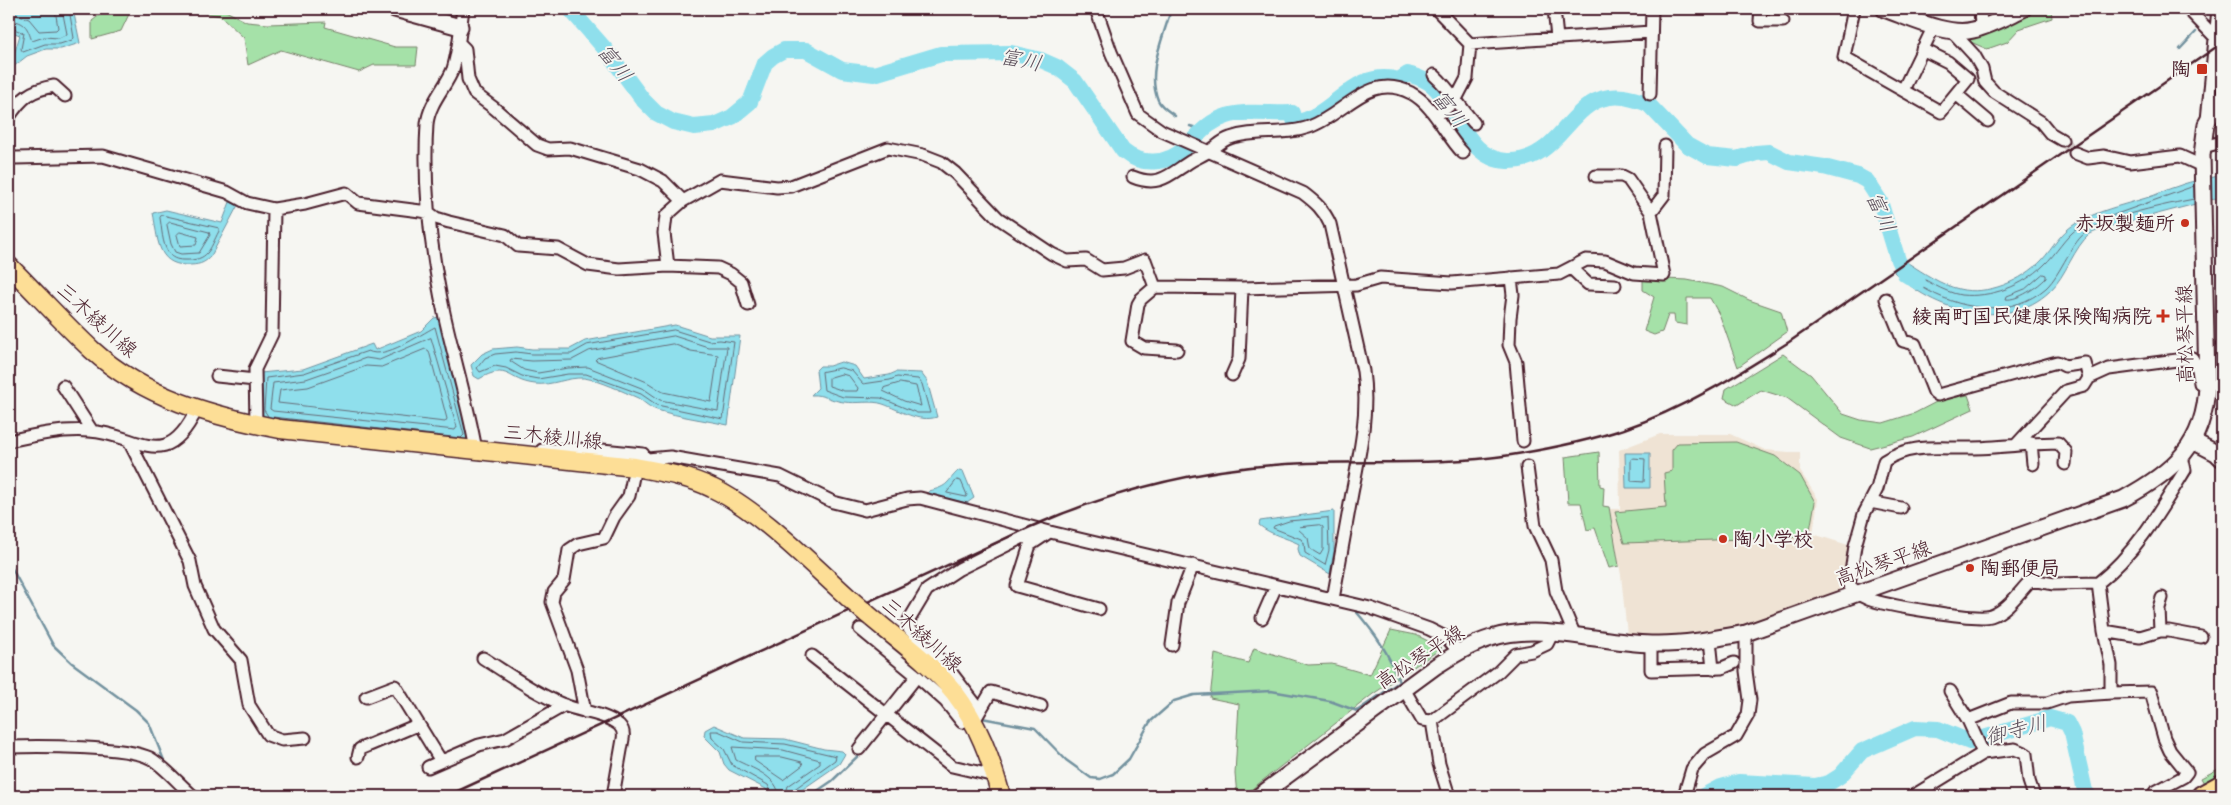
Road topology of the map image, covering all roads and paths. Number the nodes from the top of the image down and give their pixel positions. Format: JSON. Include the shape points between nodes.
{"nodes":[{"id":1,"x":395,"y":9,"type":"edge"},
{"id":2,"x":463,"y":9,"type":"edge"},
{"id":3,"x":1096,"y":9,"type":"edge"},
{"id":4,"x":1436,"y":9,"type":"edge"},
{"id":5,"x":1554,"y":9,"type":"edge"},
{"id":6,"x":1652,"y":9,"type":"edge"},
{"id":7,"x":1761,"y":9,"type":"edge"},
{"id":8,"x":1854,"y":9,"type":"edge"},
{"id":9,"x":1884,"y":9,"type":"edge"},
{"id":10,"x":1980,"y":9,"type":"edge"},
{"id":11,"x":2023,"y":9,"type":"edge"},
{"id":12,"x":2188,"y":9,"type":"edge"},
{"id":13,"x":2218,"y":9,"type":"edge"},
{"id":14,"x":1782,"y":21,"type":"dead end"},
{"id":15,"x":1934,"y":26,"type":"junction"},
{"id":16,"x":460,"y":27,"type":"junction"},
{"id":17,"x":1981,"y":27,"type":"junction"},
{"id":18,"x":1951,"y":30,"type":"junction"},
{"id":19,"x":1651,"y":32,"type":"junction"},
{"id":20,"x":2215,"y":37,"type":"junction"},
{"id":21,"x":1557,"y":38,"type":"junction"},
{"id":22,"x":459,"y":43,"type":"junction"},
{"id":23,"x":1470,"y":44,"type":"junction"},
{"id":24,"x":1922,"y":49,"type":"junction"},
{"id":25,"x":1434,"y":75,"type":"dead end"},
{"id":26,"x":1903,"y":90,"type":"junction"},
{"id":27,"x":1650,"y":94,"type":"dead end"},
{"id":28,"x":1956,"y":94,"type":"junction"},
{"id":29,"x":65,"y":96,"type":"dead end"},
{"id":30,"x":2222,"y":97,"type":"edge"},
{"id":31,"x":1454,"y":102,"type":"junction"},
{"id":32,"x":1437,"y":116,"type":"junction"},
{"id":33,"x":9,"y":117,"type":"edge"},
{"id":34,"x":1988,"y":121,"type":"dead end"},
{"id":35,"x":1474,"y":123,"type":"dead end"},
{"id":36,"x":2206,"y":124,"type":"junction"},
{"id":37,"x":2062,"y":140,"type":"tunnel mouth"},
{"id":38,"x":2222,"y":142,"type":"edge"},
{"id":39,"x":1665,"y":146,"type":"dead end"},
{"id":40,"x":2203,"y":147,"type":"junction"},
{"id":41,"x":1207,"y":150,"type":"junction"},
{"id":42,"x":1463,"y":153,"type":"dead end"},
{"id":43,"x":2075,"y":153,"type":"tunnel mouth"},
{"id":44,"x":9,"y":156,"type":"edge"},
{"id":45,"x":2202,"y":172,"type":"junction"},
{"id":46,"x":1596,"y":176,"type":"dead end"},
{"id":47,"x":1133,"y":177,"type":"dead end"},
{"id":48,"x":683,"y":201,"type":"junction"},
{"id":49,"x":274,"y":209,"type":"junction"},
{"id":50,"x":428,"y":212,"type":"junction"},
{"id":51,"x":1651,"y":212,"type":"junction"},
{"id":52,"x":9,"y":266,"type":"edge"},
{"id":53,"x":668,"y":266,"type":"junction"},
{"id":54,"x":1572,"y":269,"type":"junction"},
{"id":55,"x":1511,"y":278,"type":"junction"},
{"id":56,"x":1343,"y":285,"type":"junction"},
{"id":57,"x":1615,"y":285,"type":"dead end"},
{"id":58,"x":1155,"y":287,"type":"junction"},
{"id":59,"x":1242,"y":288,"type":"junction"},
{"id":60,"x":1886,"y":299,"type":"dead end"},
{"id":61,"x":748,"y":305,"type":"dead end"},
{"id":62,"x":1177,"y":350,"type":"dead end"},
{"id":63,"x":1232,"y":375,"type":"dead end"},
{"id":64,"x":216,"y":376,"type":"dead end"},
{"id":65,"x":2089,"y":378,"type":"junction"},
{"id":66,"x":255,"y":380,"type":"junction"},
{"id":67,"x":2207,"y":385,"type":"junction"},
{"id":68,"x":63,"y":386,"type":"dead end"},
{"id":69,"x":197,"y":409,"type":"junction"},
{"id":70,"x":256,"y":424,"type":"junction"},
{"id":71,"x":92,"y":431,"type":"junction"},
{"id":72,"x":1523,"y":440,"type":"dead end"},
{"id":73,"x":9,"y":441,"type":"edge"},
{"id":74,"x":129,"y":441,"type":"junction"},
{"id":75,"x":2193,"y":441,"type":"junction"},
{"id":76,"x":2031,"y":443,"type":"junction"},
{"id":77,"x":2016,"y":445,"type":"junction"},
{"id":78,"x":476,"y":450,"type":"junction"},
{"id":79,"x":502,"y":453,"type":"junction"},
{"id":80,"x":2182,"y":456,"type":"junction"},
{"id":81,"x":2222,"y":459,"type":"edge"},
{"id":82,"x":608,"y":464,"type":"junction"},
{"id":83,"x":666,"y":464,"type":"junction"},
{"id":84,"x":2034,"y":464,"type":"dead end"},
{"id":85,"x":2065,"y":464,"type":"dead end"},
{"id":86,"x":635,"y":467,"type":"junction"},
{"id":87,"x":1527,"y":467,"type":"dead end"},
{"id":88,"x":1870,"y":502,"type":"junction"},
{"id":89,"x":1901,"y":508,"type":"dead end"},
{"id":90,"x":1044,"y":530,"type":"junction"},
{"id":91,"x":1193,"y":566,"type":"junction"},
{"id":92,"x":2098,"y":583,"type":"junction"},
{"id":93,"x":1276,"y":586,"type":"junction"},
{"id":94,"x":1857,"y":593,"type":"junction"},
{"id":95,"x":2162,"y":598,"type":"dead end"},
{"id":96,"x":1333,"y":599,"type":"junction"},
{"id":97,"x":1099,"y":610,"type":"dead end"},
{"id":98,"x":1262,"y":618,"type":"dead end"},
{"id":99,"x":863,"y":621,"type":"junction"},
{"id":100,"x":2104,"y":631,"type":"junction"},
{"id":101,"x":2160,"y":631,"type":"junction"},
{"id":102,"x":1746,"y":633,"type":"junction"},
{"id":103,"x":1552,"y":634,"type":"junction"},
{"id":104,"x":1575,"y":636,"type":"junction"},
{"id":105,"x":2201,"y":637,"type":"dead end"},
{"id":106,"x":1710,"y":640,"type":"junction"},
{"id":107,"x":1651,"y":644,"type":"junction"},
{"id":108,"x":1172,"y":645,"type":"dead end"},
{"id":109,"x":1459,"y":652,"type":"junction"},
{"id":110,"x":812,"y":656,"type":"dead end"},
{"id":111,"x":484,"y":658,"type":"dead end"},
{"id":112,"x":1734,"y":664,"type":"dead end"},
{"id":113,"x":1713,"y":669,"type":"junction"},
{"id":114,"x":917,"y":676,"type":"junction"},
{"id":115,"x":1404,"y":689,"type":"junction"},
{"id":116,"x":1950,"y":692,"type":"dead end"},
{"id":117,"x":2111,"y":693,"type":"junction"},
{"id":118,"x":366,"y":697,"type":"dead end"},
{"id":119,"x":565,"y":705,"type":"junction"},
{"id":120,"x":1041,"y":706,"type":"dead end"},
{"id":121,"x":585,"y":712,"type":"junction"},
{"id":122,"x":886,"y":714,"type":"junction"},
{"id":123,"x":974,"y":716,"type":"junction"},
{"id":124,"x":1968,"y":720,"type":"junction"},
{"id":125,"x":1432,"y":721,"type":"junction"},
{"id":126,"x":417,"y":725,"type":"junction"},
{"id":127,"x":305,"y":738,"type":"dead end"},
{"id":128,"x":1979,"y":745,"type":"junction"},
{"id":129,"x":9,"y":747,"type":"edge"},
{"id":130,"x":859,"y":749,"type":"dead end"},
{"id":131,"x":358,"y":757,"type":"dead end"},
{"id":132,"x":441,"y":761,"type":"junction"},
{"id":133,"x":428,"y":767,"type":"dead end"},
{"id":134,"x":995,"y":776,"type":"junction"},
{"id":135,"x":193,"y":796,"type":"edge"},
{"id":136,"x":613,"y":796,"type":"edge"},
{"id":137,"x":1001,"y":796,"type":"edge"},
{"id":138,"x":1259,"y":796,"type":"edge"},
{"id":139,"x":1449,"y":796,"type":"edge"},
{"id":140,"x":1684,"y":796,"type":"edge"},
{"id":141,"x":1913,"y":796,"type":"edge"},
{"id":142,"x":2034,"y":796,"type":"edge"},
{"id":143,"x":2155,"y":796,"type":"edge"}],
"edges":[{"from":1,"to":16,"type":"main road"},
{"from":2,"to":16,"type":"street"},
{"from":3,"to":41,"type":"street","via":[[1134,109],[1152,126]]},
{"from":4,"to":23,"type":"street"},
{"from":5,"to":21,"type":"street"},
{"from":6,"to":19,"type":"street"},
{"from":7,"to":14,"type":"street","via":[[1760,21]]},
{"from":8,"to":26,"type":"street","via":[[1844,56]]},
{"from":9,"to":15,"type":"main road"},
{"from":10,"to":17,"type":"street"},
{"from":11,"to":17,"type":"main road"},
{"from":12,"to":20,"type":"street"},
{"from":13,"to":20,"type":"street"},
{"from":15,"to":18,"type":"main road"},
{"from":15,"to":24,"type":"street"},
{"from":16,"to":22,"type":"street"},
{"from":17,"to":18,"type":"main road"},
{"from":18,"to":37,"type":"street","via":[[1974,55],[1985,82],[1994,92],[2041,122]]},
{"from":19,"to":21,"type":"street"},
{"from":19,"to":27,"type":"street"},
{"from":20,"to":36,"type":"street"},
{"from":21,"to":23,"type":"street"},
{"from":22,"to":48,"type":"street","via":[[465,49],[468,79],[474,93],[538,145],[548,149],[570,148],[640,169],[663,181]]},
{"from":22,"to":50,"type":"street","via":[[452,70],[427,122]]},
{"from":23,"to":31,"type":"street","via":[[1467,78]]},
{"from":24,"to":26,"type":"street"},
{"from":24,"to":28,"type":"street","via":[[1948,62],[1968,79]]},
{"from":25,"to":31,"type":"street","via":[[1445,85]]},
{"from":26,"to":28,"type":"street","via":[[1940,112]]},
{"from":28,"to":34,"type":"street"},
{"from":29,"to":33,"type":"street","via":[[54,86],[35,90]]},
{"from":30,"to":36,"type":"main road","name":"高松琴平線"},
{"from":31,"to":32,"type":"street"},
{"from":31,"to":35,"type":"street"},
{"from":32,"to":41,"type":"street","via":[[1410,93],[1396,88],[1380,88],[1357,96],[1325,120],[1308,128],[1244,134]]},
{"from":32,"to":42,"type":"street","via":[[1452,142]]},
{"from":36,"to":40,"type":"main road","name":"高松琴平線"},
{"from":38,"to":40,"type":"street"},
{"from":39,"to":51,"type":"street","via":[[1664,196]]},
{"from":40,"to":45,"type":"main road","name":"高松琴平線"},
{"from":41,"to":47,"type":"street","via":[[1165,179],[1144,182]]},
{"from":41,"to":56,"type":"street","via":[[1315,201],[1326,213],[1330,224]]},
{"from":43,"to":45,"type":"street","via":[[2088,158],[2104,156],[2130,162],[2180,156]]},
{"from":44,"to":49,"type":"street","via":[[103,156]]},
{"from":45,"to":67,"type":"main road","name":"高松琴平線"},
{"from":46,"to":51,"type":"street","via":[[1628,179]]},
{"from":48,"to":53,"type":"street","via":[[666,216],[664,233]]},
{"from":48,"to":58,"type":"street","via":[[720,180],[792,186],[888,148],[941,162],[998,218],[1067,261],[1086,260],[1102,270],[1124,268],[1145,260]]},
{"from":49,"to":50,"type":"street","via":[[346,193],[358,203]]},
{"from":49,"to":66,"type":"street","via":[[272,334],[255,369]]},
{"from":50,"to":53,"type":"street","via":[[436,218],[504,234],[518,246],[558,250],[588,264],[619,269]]},
{"from":50,"to":78,"type":"street","via":[[444,313]]},
{"from":51,"to":54,"type":"street","via":[[1664,275],[1634,273],[1605,261],[1586,260]]},
{"from":52,"to":69,"type":"main road","name":"三木綾川線","via":[[93,351],[152,391]]},
{"from":53,"to":61,"type":"street","via":[[718,268],[731,274],[741,282]]},
{"from":54,"to":55,"type":"street","via":[[1559,274]]},
{"from":54,"to":57,"type":"street","via":[[1588,284]]},
{"from":55,"to":56,"type":"street","via":[[1452,283],[1380,278],[1368,283]]},
{"from":55,"to":72,"type":"street","via":[[1513,295],[1509,345],[1516,362]]},
{"from":56,"to":59,"type":"street"},
{"from":56,"to":96,"type":"street","via":[[1363,371],[1366,414]]},
{"from":58,"to":59,"type":"street"},
{"from":58,"to":62,"type":"street","via":[[1138,304],[1132,341],[1144,348]]},
{"from":59,"to":63,"type":"street","via":[[1239,360]]},
{"from":60,"to":65,"type":"street","via":[[1903,341],[1915,344],[1938,395],[2057,362],[2065,366],[2085,363]]},
{"from":64,"to":66,"type":"street"},
{"from":65,"to":67,"type":"street","via":[[2109,369],[2192,358],[2200,383]]},
{"from":65,"to":77,"type":"street","via":[[2084,386],[2066,391]]},
{"from":66,"to":70,"type":"street"},
{"from":67,"to":75,"type":"main road","name":"高松琴平線","via":[[2206,404]]},
{"from":68,"to":71,"type":"street"},
{"from":69,"to":70,"type":"main road","name":"三木綾川線"},
{"from":69,"to":74,"type":"street","via":[[182,435],[165,445],[150,446]]},
{"from":70,"to":78,"type":"main road","name":"三木綾川線"},
{"from":71,"to":73,"type":"street","via":[[67,430]]},
{"from":71,"to":74,"type":"street"},
{"from":74,"to":127,"type":"street","via":[[190,561],[196,586],[214,629],[241,660],[249,705],[268,735],[282,740]]},
{"from":75,"to":80,"type":"main road","name":"高松琴平線"},
{"from":75,"to":81,"type":"main road"},
{"from":76,"to":77,"type":"street"},
{"from":76,"to":84,"type":"street"},
{"from":76,"to":85,"type":"street","via":[[2058,443],[2066,452]]},
{"from":77,"to":88,"type":"street","via":[[1917,447],[1893,454],[1884,461],[1878,489]]},
{"from":78,"to":79,"type":"main road","name":"三木綾川線"},
{"from":79,"to":82,"type":"main road","name":"三木綾川線"},
{"from":79,"to":83,"type":"street","via":[[592,449]]},
{"from":80,"to":92,"type":"street","via":[[2185,470],[2150,528]]},
{"from":80,"to":94,"type":"main road","name":"高松琴平線","via":[[2164,475],[2123,499]]},
{"from":82,"to":83,"type":"street"},
{"from":82,"to":86,"type":"main road","name":"三木綾川線"},
{"from":83,"to":86,"type":"main road","name":"三木綾川線"},
{"from":83,"to":90,"type":"street","via":[[780,476],[832,502],[852,508],[870,509],[920,498]]},
{"from":83,"to":99,"type":"main road","name":"三木綾川線","bridge":true,"via":[[736,502],[781,537],[851,600]]},
{"from":86,"to":121,"type":"street","via":[[629,496],[604,538],[578,544],[569,550],[564,580],[553,596],[552,602],[577,670]]},
{"from":87,"to":104,"type":"street","via":[[1535,526]]},
{"from":88,"to":89,"type":"street"},
{"from":88,"to":94,"type":"street","via":[[1855,546],[1850,585]]},
{"from":90,"to":91,"type":"street"},
{"from":90,"to":97,"type":"street","via":[[1030,545],[1017,586]]},
{"from":90,"to":123,"type":"street","via":[[959,570],[927,590],[909,620],[907,632],[947,667]]},
{"from":91,"to":93,"type":"street"},
{"from":91,"to":108,"type":"street","via":[[1178,603]]},
{"from":92,"to":94,"type":"street","via":[[2054,584],[2031,580],[2015,600],[1990,616],[1923,611],[1868,599]]},
{"from":92,"to":100,"type":"street"},
{"from":93,"to":96,"type":"street"},
{"from":93,"to":98,"type":"street"},
{"from":94,"to":102,"type":"main road","name":"高松琴平線"},
{"from":95,"to":101,"type":"street"},
{"from":96,"to":109,"type":"street","via":[[1429,629],[1447,638]]},
{"from":99,"to":114,"type":"street"},
{"from":99,"to":123,"type":"main road","name":"三木綾川線","via":[[938,675]]},
{"from":100,"to":101,"type":"street","via":[[2140,637]]},
{"from":100,"to":117,"type":"street","via":[[2111,665]]},
{"from":101,"to":105,"type":"street"},
{"from":102,"to":106,"type":"main road","name":"高松琴平線"},
{"from":102,"to":140,"type":"street","via":[[1748,715],[1736,736],[1705,754],[1692,769]]},
{"from":103,"to":104,"type":"main road","name":"高松琴平線"},
{"from":103,"to":109,"type":"main road","name":"高松琴平線","via":[[1507,634]]},
{"from":103,"to":125,"type":"street","via":[[1547,644],[1516,654],[1498,672]]},
{"from":104,"to":107,"type":"main road","name":"高松琴平線"},
{"from":106,"to":107,"type":"main road","name":"高松琴平線"},
{"from":106,"to":113,"type":"street"},
{"from":107,"to":113,"type":"street","via":[[1651,670]]},
{"from":109,"to":115,"type":"main road","name":"高松琴平線"},
{"from":110,"to":122,"type":"street"},
{"from":111,"to":119,"type":"street","via":[[527,687]]},
{"from":112,"to":113,"type":"street"},
{"from":114,"to":122,"type":"street"},
{"from":114,"to":123,"type":"street","via":[[946,702],[962,722]]},
{"from":115,"to":125,"type":"street","via":[[1422,720]]},
{"from":115,"to":138,"type":"main road","name":"高松琴平線"},
{"from":116,"to":124,"type":"street"},
{"from":117,"to":124,"type":"street","via":[[2068,696],[2047,703],[2011,703]]},
{"from":117,"to":143,"type":"street","via":[[2151,692],[2164,738],[2187,772],[2155,792]]},
{"from":118,"to":126,"type":"street","via":[[395,686]]},
{"from":119,"to":121,"type":"street"},
{"from":119,"to":132,"type":"street","via":[[504,739],[479,745]]},
{"from":120,"to":123,"type":"street","via":[[991,692]]},
{"from":121,"to":136,"type":"street","via":[[620,726],[624,734]]},
{"from":122,"to":130,"type":"street"},
{"from":122,"to":134,"type":"street","via":[[952,766]]},
{"from":123,"to":134,"type":"main road","name":"三木綾川線"},
{"from":124,"to":128,"type":"street"},
{"from":125,"to":139,"type":"street","via":[[1439,764]]},
{"from":126,"to":131,"type":"street","via":[[360,749]]},
{"from":126,"to":132,"type":"street"},
{"from":128,"to":141,"type":"street"},
{"from":128,"to":142,"type":"street","via":[[2015,749],[2026,754]]},
{"from":129,"to":135,"type":"street","via":[[44,746],[138,754],[156,762]]},
{"from":132,"to":133,"type":"street"},
{"from":134,"to":137,"type":"main road","name":"三木綾川線"}]}
